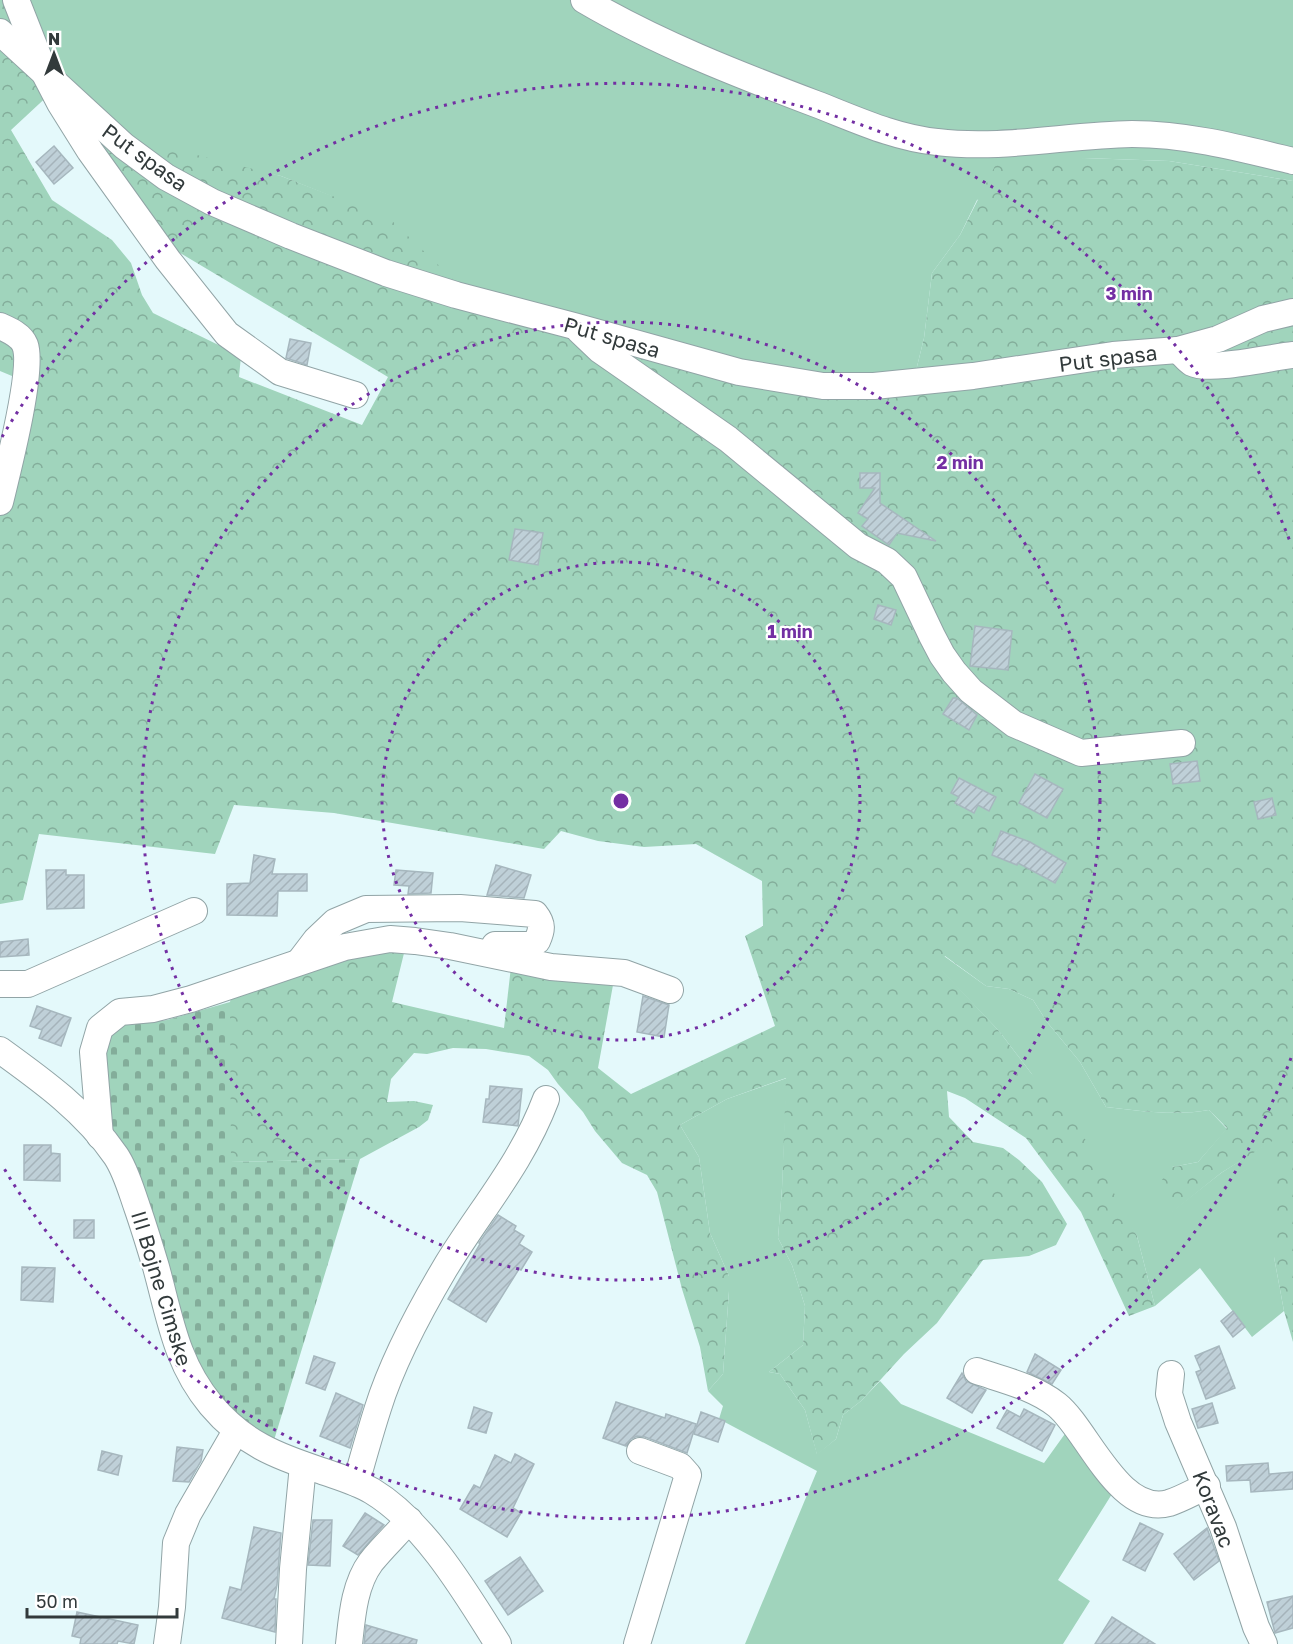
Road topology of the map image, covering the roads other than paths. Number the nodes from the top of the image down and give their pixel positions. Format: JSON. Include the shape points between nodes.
{"nodes":[{"id":1,"x":16,"y":0,"type":"edge"},
{"id":2,"x":584,"y":0,"type":"edge"},
{"id":3,"x":0,"y":32,"type":"edge"},
{"id":4,"x":46,"y":76,"type":"junction"},
{"id":5,"x":1293,"y":161,"type":"edge"},
{"id":6,"x":1293,"y":312,"type":"edge"},
{"id":7,"x":0,"y":326,"type":"edge"},
{"id":8,"x":574,"y":326,"type":"junction"},
{"id":9,"x":1178,"y":350,"type":"junction"},
{"id":10,"x":1293,"y":355,"type":"edge"},
{"id":11,"x":355,"y":395,"type":"dead end"},
{"id":12,"x":0,"y":502,"type":"edge"},
{"id":13,"x":1182,"y":743,"type":"dead end"},
{"id":14,"x":194,"y":911,"type":"dead end"},
{"id":15,"x":450,"y":946,"type":"junction"},
{"id":16,"x":300,"y":961,"type":"junction"},
{"id":17,"x":0,"y":984,"type":"edge"},
{"id":18,"x":670,"y":990,"type":"dead end"},
{"id":19,"x":0,"y":1050,"type":"edge"},
{"id":20,"x":546,"y":1099,"type":"dead end"},
{"id":21,"x":100,"y":1136,"type":"junction"},
{"id":22,"x":976,"y":1371,"type":"dead end"},
{"id":23,"x":1171,"y":1374,"type":"dead end"},
{"id":24,"x":236,"y":1431,"type":"junction"},
{"id":25,"x":640,"y":1451,"type":"dead end"},
{"id":26,"x":303,"y":1465,"type":"junction"},
{"id":27,"x":356,"y":1483,"type":"junction"},
{"id":28,"x":1207,"y":1486,"type":"junction"},
{"id":29,"x":409,"y":1520,"type":"junction"},
{"id":30,"x":167,"y":1644,"type":"edge"},
{"id":31,"x":289,"y":1644,"type":"edge"},
{"id":32,"x":349,"y":1644,"type":"edge"},
{"id":33,"x":498,"y":1644,"type":"edge"},
{"id":34,"x":637,"y":1644,"type":"edge"},
{"id":35,"x":1264,"y":1644,"type":"edge"}],
"edges":[{"from":1,"to":4,"type":"street"},
{"from":2,"to":5,"type":"street","via":[[619,21],[747,78],[914,139],[967,144],[1132,134],[1168,136]]},
{"from":3,"to":4,"type":"street","name":"Put spasa"},
{"from":4,"to":8,"type":"street","name":"Put spasa","via":[[124,146],[166,177],[212,202],[386,273]]},
{"from":4,"to":11,"type":"street","via":[[90,151],[227,334],[280,372]]},
{"from":6,"to":9,"type":"street","name":"Put spasa"},
{"from":7,"to":12,"type":"street","via":[[19,336],[27,354],[14,443]]},
{"from":8,"to":9,"type":"street","name":"Put spasa","via":[[738,372],[823,386],[874,386],[973,376],[1113,355]]},
{"from":8,"to":13,"type":"street","via":[[600,350],[728,439],[858,546],[898,569],[948,663],[971,691],[1014,724],[1081,753]]},
{"from":9,"to":10,"type":"street","via":[[1191,362],[1213,366]]},
{"from":14,"to":17,"type":"street","via":[[36,981]]},
{"from":15,"to":16,"type":"street","via":[[390,939]]},
{"from":15,"to":16,"type":"street","via":[[530,945],[537,941],[542,929],[540,920],[536,914],[460,908],[366,909],[335,922]]},
{"from":15,"to":18,"type":"street","via":[[551,967],[624,973]]},
{"from":16,"to":21,"type":"street","via":[[191,999],[120,1012],[100,1028],[93,1052]]},
{"from":19,"to":21,"type":"street","name":"III Bojne Cimske","via":[[83,1114]]},
{"from":20,"to":27,"type":"street","via":[[522,1153],[446,1267],[411,1330],[378,1408]]},
{"from":21,"to":24,"type":"street","name":"III Bojne Cimske","via":[[117,1158],[129,1184],[181,1359],[211,1405]]},
{"from":22,"to":28,"type":"street","via":[[1013,1383],[1059,1406],[1104,1468],[1141,1500],[1168,1503]]},
{"from":23,"to":28,"type":"street","name":"Koravac","via":[[1169,1394],[1178,1422]]},
{"from":24,"to":26,"type":"street","name":"III Bojne Cimske","via":[[261,1448]]},
{"from":24,"to":30,"type":"street","via":[[176,1543]]},
{"from":25,"to":34,"type":"street","via":[[680,1466],[688,1475]]},
{"from":26,"to":27,"type":"street","name":"III Bojne Cimske"},
{"from":26,"to":31,"type":"street"},
{"from":27,"to":29,"type":"street","name":"III Bojne Cimske"},
{"from":28,"to":35,"type":"street","name":"Koravac"},
{"from":29,"to":32,"type":"street","via":[[370,1564],[360,1584]]},
{"from":29,"to":33,"type":"street","name":"III Bojne Cimske","via":[[462,1587]]}]}
